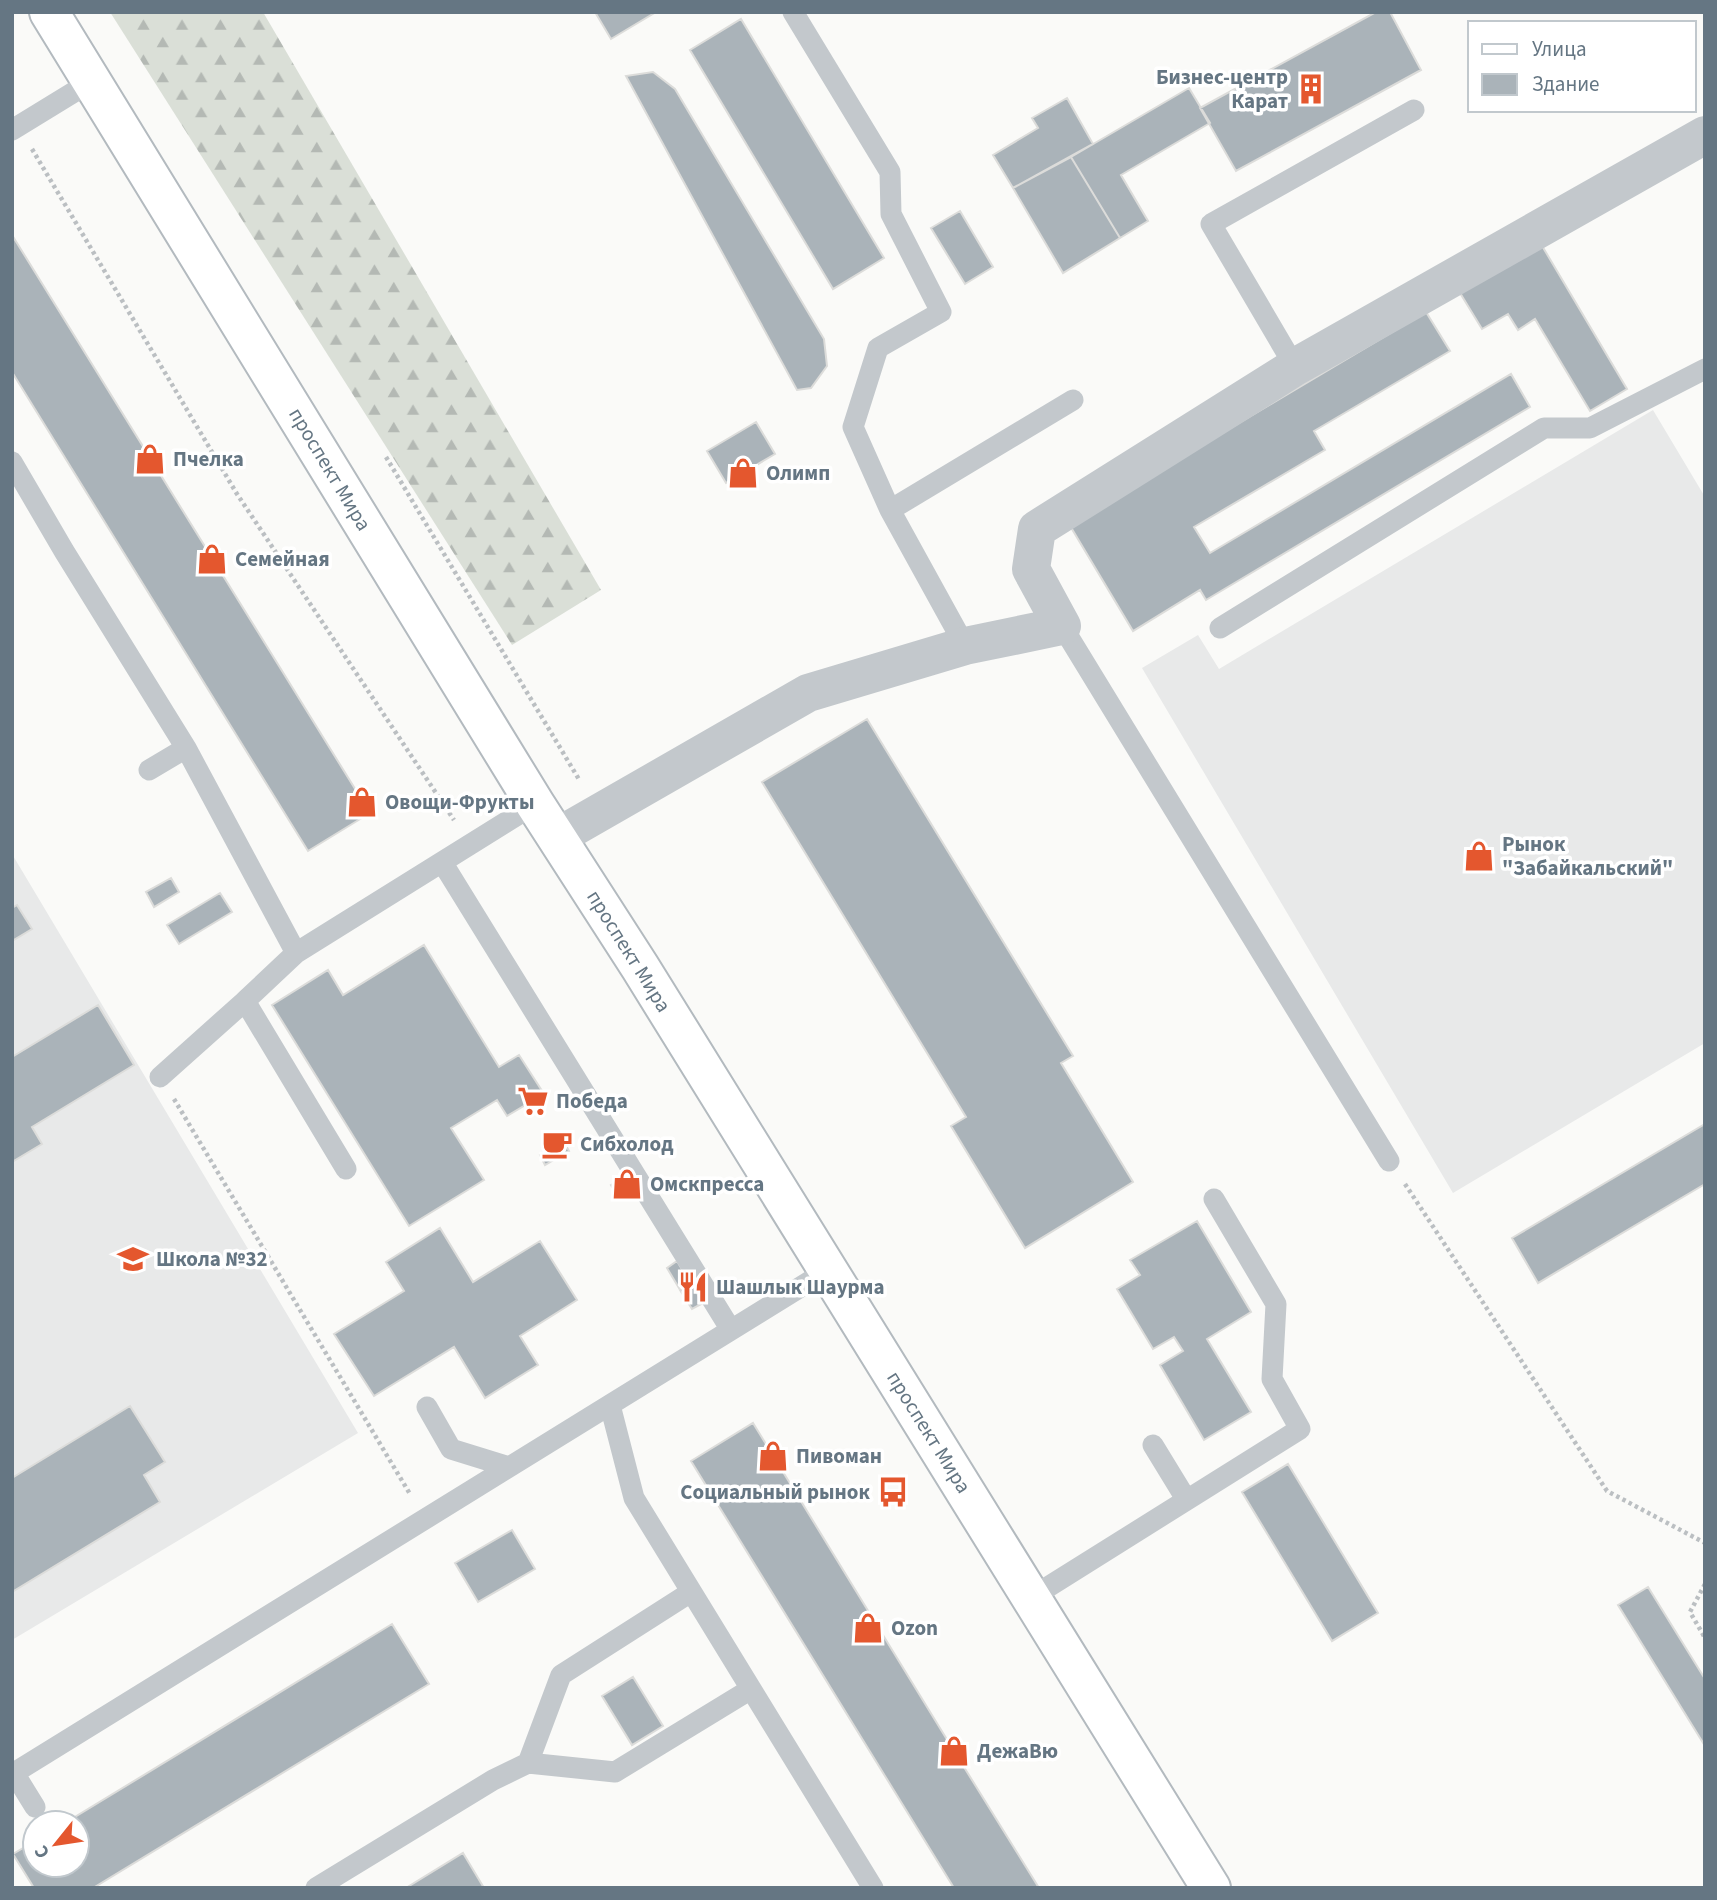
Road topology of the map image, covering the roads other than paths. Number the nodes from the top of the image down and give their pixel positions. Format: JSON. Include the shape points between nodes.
{"nodes":[{"id":1,"x":50,"y":12,"type":"edge"},
{"id":2,"x":793,"y":12,"type":"edge"},
{"id":3,"x":92,"y":81,"type":"junction"},
{"id":4,"x":1414,"y":110,"type":"dead end"},
{"id":5,"x":15,"y":129,"type":"edge"},
{"id":6,"x":1705,"y":135,"type":"edge"},
{"id":7,"x":1295,"y":367,"type":"junction"},
{"id":8,"x":1705,"y":369,"type":"edge"},
{"id":9,"x":1073,"y":400,"type":"dead end"},
{"id":10,"x":12,"y":462,"type":"edge"},
{"id":11,"x":890,"y":510,"type":"junction"},
{"id":12,"x":1062,"y":626,"type":"junction"},
{"id":13,"x":1220,"y":628,"type":"dead end"},
{"id":14,"x":965,"y":646,"type":"junction"},
{"id":15,"x":186,"y":748,"type":"junction"},
{"id":16,"x":149,"y":770,"type":"dead end"},
{"id":17,"x":535,"y":804,"type":"junction"},
{"id":18,"x":556,"y":837,"type":"junction"},
{"id":19,"x":442,"y":862,"type":"junction"},
{"id":20,"x":296,"y":953,"type":"junction"},
{"id":21,"x":245,"y":1001,"type":"junction"},
{"id":22,"x":160,"y":1077,"type":"road end"},
{"id":23,"x":1389,"y":1161,"type":"road end"},
{"id":24,"x":346,"y":1169,"type":"dead end"},
{"id":25,"x":1214,"y":1199,"type":"dead end"},
{"id":26,"x":828,"y":1270,"type":"junction"},
{"id":27,"x":731,"y":1330,"type":"junction"},
{"id":28,"x":610,"y":1405,"type":"junction"},
{"id":29,"x":427,"y":1407,"type":"dead end"},
{"id":30,"x":1153,"y":1445,"type":"dead end"},
{"id":31,"x":509,"y":1467,"type":"junction"},
{"id":32,"x":1186,"y":1499,"type":"junction"},
{"id":33,"x":691,"y":1592,"type":"junction"},
{"id":34,"x":1032,"y":1597,"type":"junction"},
{"id":35,"x":751,"y":1689,"type":"junction"},
{"id":36,"x":528,"y":1763,"type":"junction"},
{"id":37,"x":35,"y":1807,"type":"dead end"},
{"id":38,"x":316,"y":1888,"type":"edge"},
{"id":39,"x":873,"y":1888,"type":"edge"},
{"id":40,"x":1211,"y":1888,"type":"edge"}],
"edges":[{"from":1,"to":3,"type":"main road","name":"проспект Мира"},
{"from":2,"to":11,"type":"lane","via":[[890,172],[891,214],[941,312],[878,348],[853,427]]},
{"from":3,"to":5,"type":"lane"},
{"from":3,"to":17,"type":"main road","name":"проспект Мира"},
{"from":4,"to":7,"type":"lane","via":[[1211,224]]},
{"from":6,"to":7,"type":"street"},
{"from":7,"to":12,"type":"street","via":[[1037,529],[1031,569]]},
{"from":8,"to":13,"type":"lane","via":[[1590,428],[1545,428]]},
{"from":9,"to":11,"type":"lane"},
{"from":10,"to":15,"type":"lane"},
{"from":11,"to":14,"type":"lane"},
{"from":12,"to":14,"type":"street"},
{"from":12,"to":23,"type":"lane"},
{"from":14,"to":18,"type":"street","via":[[808,693]]},
{"from":15,"to":16,"type":"lane"},
{"from":15,"to":20,"type":"lane"},
{"from":17,"to":18,"type":"main road","name":"проспект Мира"},
{"from":17,"to":19,"type":"lane"},
{"from":18,"to":26,"type":"main road","name":"проспект Мира"},
{"from":19,"to":20,"type":"lane"},
{"from":19,"to":27,"type":"lane"},
{"from":20,"to":21,"type":"lane"},
{"from":21,"to":22,"type":"lane"},
{"from":21,"to":24,"type":"lane"},
{"from":25,"to":32,"type":"lane","via":[[1276,1304],[1272,1379],[1300,1429]]},
{"from":26,"to":27,"type":"lane"},
{"from":26,"to":34,"type":"main road","name":"проспект Мира"},
{"from":27,"to":28,"type":"lane"},
{"from":28,"to":31,"type":"lane"},
{"from":28,"to":33,"type":"lane","via":[[634,1498]]},
{"from":29,"to":31,"type":"lane","via":[[451,1449]]},
{"from":30,"to":32,"type":"lane"},
{"from":31,"to":37,"type":"lane","via":[[14,1773]]},
{"from":32,"to":34,"type":"lane"},
{"from":33,"to":35,"type":"lane"},
{"from":33,"to":36,"type":"lane","via":[[561,1675]]},
{"from":34,"to":40,"type":"main road","name":"проспект Мира"},
{"from":35,"to":36,"type":"lane","via":[[615,1772]]},
{"from":35,"to":39,"type":"lane"},
{"from":36,"to":38,"type":"lane"}]}
